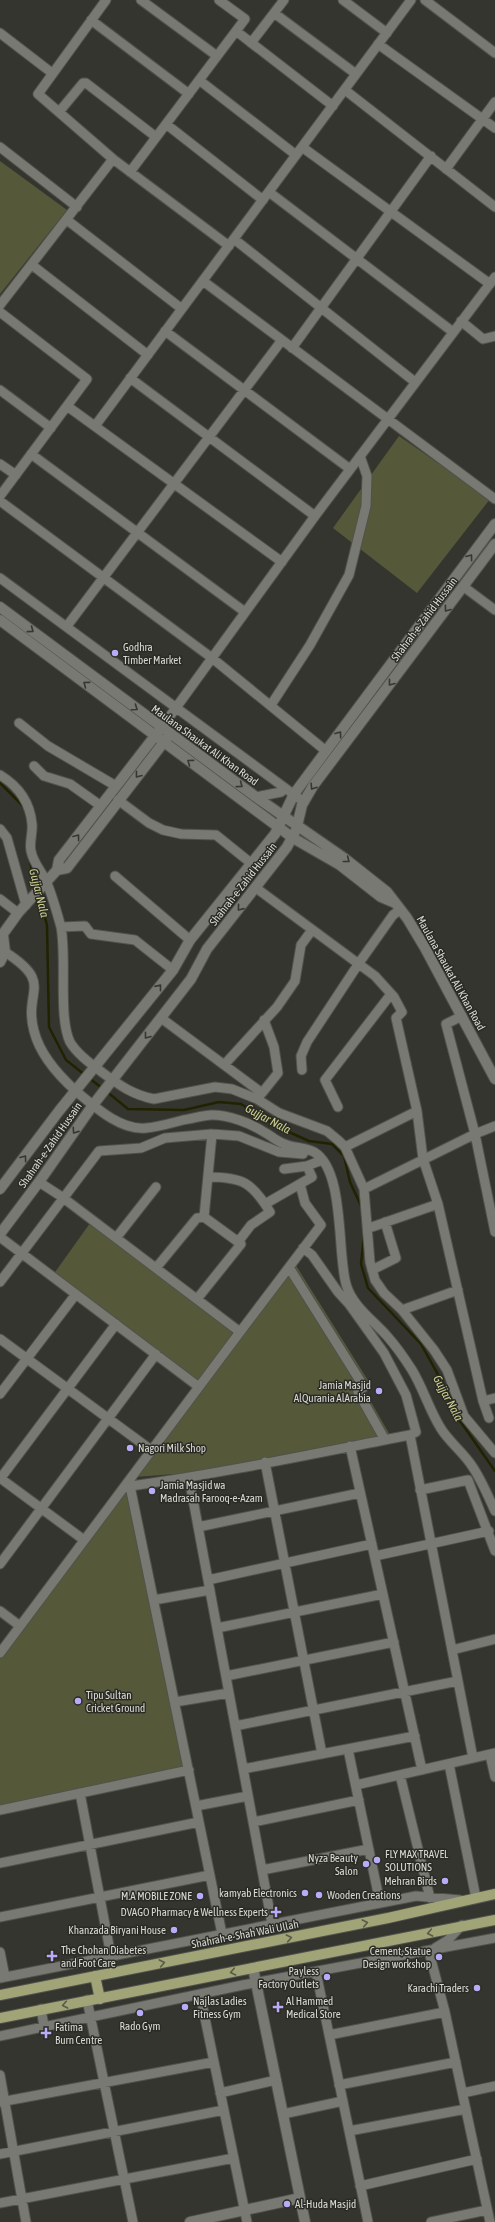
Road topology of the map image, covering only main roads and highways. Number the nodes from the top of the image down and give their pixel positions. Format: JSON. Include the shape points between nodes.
{"nodes":[{"id":1,"x":495,"y":524,"type":"edge"},
{"id":2,"x":495,"y":544,"type":"edge"},
{"id":3,"x":0,"y":607,"type":"edge"},
{"id":4,"x":0,"y":620,"type":"edge"},
{"id":5,"x":162,"y":727,"type":"junction"},
{"id":6,"x":171,"y":733,"type":"junction"},
{"id":7,"x":155,"y":736,"type":"junction"},
{"id":8,"x":164,"y":742,"type":"junction"},
{"id":9,"x":284,"y":817,"type":"junction"},
{"id":10,"x":298,"y":826,"type":"junction"},
{"id":11,"x":279,"y":828,"type":"junction"},
{"id":12,"x":293,"y":838,"type":"junction"},
{"id":13,"x":57,"y":870,"type":"junction"},
{"id":14,"x":397,"y":906,"type":"junction"},
{"id":15,"x":1,"y":936,"type":"edge"},
{"id":16,"x":0,"y":962,"type":"edge"},
{"id":17,"x":495,"y":1078,"type":"edge"},
{"id":18,"x":0,"y":1189,"type":"edge"},
{"id":19,"x":0,"y":1236,"type":"edge"},
{"id":20,"x":495,"y":1894,"type":"edge"},
{"id":21,"x":495,"y":1921,"type":"edge"},
{"id":22,"x":253,"y":1968,"type":"junction"},
{"id":23,"x":95,"y":1976,"type":"junction"},
{"id":24,"x":0,"y":1995,"type":"edge"},
{"id":25,"x":100,"y":1999,"type":"junction"},
{"id":26,"x":0,"y":2018,"type":"edge"},
{"id":27,"x":300,"y":2198,"type":"junction"},
{"id":28,"x":190,"y":2222,"type":"edge"},
{"id":29,"x":305,"y":2222,"type":"edge"}],
"edges":[{"from":9,"to":1,"type":"main road","name":"Shahrah-e-Zahid Hussain","one_way":true,"via":[[294,794]]},
{"from":2,"to":10,"type":"main road","name":"Shahrah-e-Zahid Hussain","one_way":true,"via":[[313,786],[300,811]]},
{"from":3,"to":5,"type":"main road","name":"Maulana Shaukat Ali Khan Road","one_way":true},
{"from":7,"to":4,"type":"main road","name":"Maulana Shaukat Ali Khan Road","one_way":true},
{"from":5,"to":6,"type":"main road","name":"Maulana Shaukat Ali Khan Road"},
{"from":5,"to":7,"type":"main road"},
{"from":6,"to":8,"type":"main road"},
{"from":6,"to":9,"type":"main road","name":"Maulana Shaukat Ali Khan Road","one_way":true},
{"from":7,"to":8,"type":"main road","name":"Maulana Shaukat Ali Khan Road"},
{"from":13,"to":7,"type":"main road","one_way":true,"via":[[59,860]]},
{"from":11,"to":8,"type":"main road","name":"Maulana Shaukat Ali Khan Road","one_way":true},
{"from":8,"to":13,"type":"main road","one_way":true,"via":[[67,868]]},
{"from":9,"to":10,"type":"main road","name":"Maulana Shaukat Ali Khan Road"},
{"from":9,"to":11,"type":"main road","name":"Shahrah-e-Zahid Hussain"},
{"from":10,"to":12,"type":"main road","name":"Shahrah-e-Zahid Hussain"},
{"from":10,"to":14,"type":"main road","name":"Maulana Shaukat Ali Khan Road","one_way":true,"via":[[350,862],[387,892]]},
{"from":11,"to":12,"type":"main road","name":"Maulana Shaukat Ali Khan Road"},
{"from":18,"to":11,"type":"main road","name":"Shahrah-e-Zahid Hussain","one_way":true,"via":[[173,970],[190,940]]},
{"from":12,"to":14,"type":"main road","name":"Maulana Shaukat Ali Khan Road","via":[[340,865],[381,897]]},
{"from":12,"to":19,"type":"main road","name":"Shahrah-e-Zahid Hussain","one_way":true,"via":[[207,949],[195,974],[96,1102]]},
{"from":13,"to":15,"type":"main road"},
{"from":14,"to":17,"type":"main road","name":"Maulana Shaukat Ali Khan Road","via":[[425,948]]},
{"from":15,"to":16,"type":"main road","via":[[5,952]]},
{"from":23,"to":20,"type":"main road","name":"Shahrah-e-Shah Wali Ullah","one_way":true,"via":[[388,1918]]},
{"from":21,"to":22,"type":"main road","one_way":true,"via":[[463,1925],[444,1931]]},
{"from":22,"to":25,"type":"main road","one_way":true},
{"from":22,"to":27,"type":"main road"},
{"from":23,"to":24,"type":"main road","name":"Shahrah-e-Shah Wali Ullah"},
{"from":23,"to":25,"type":"main road"},
{"from":25,"to":26,"type":"main road","one_way":true},
{"from":27,"to":28,"type":"main road"},
{"from":27,"to":29,"type":"main road"}]}
